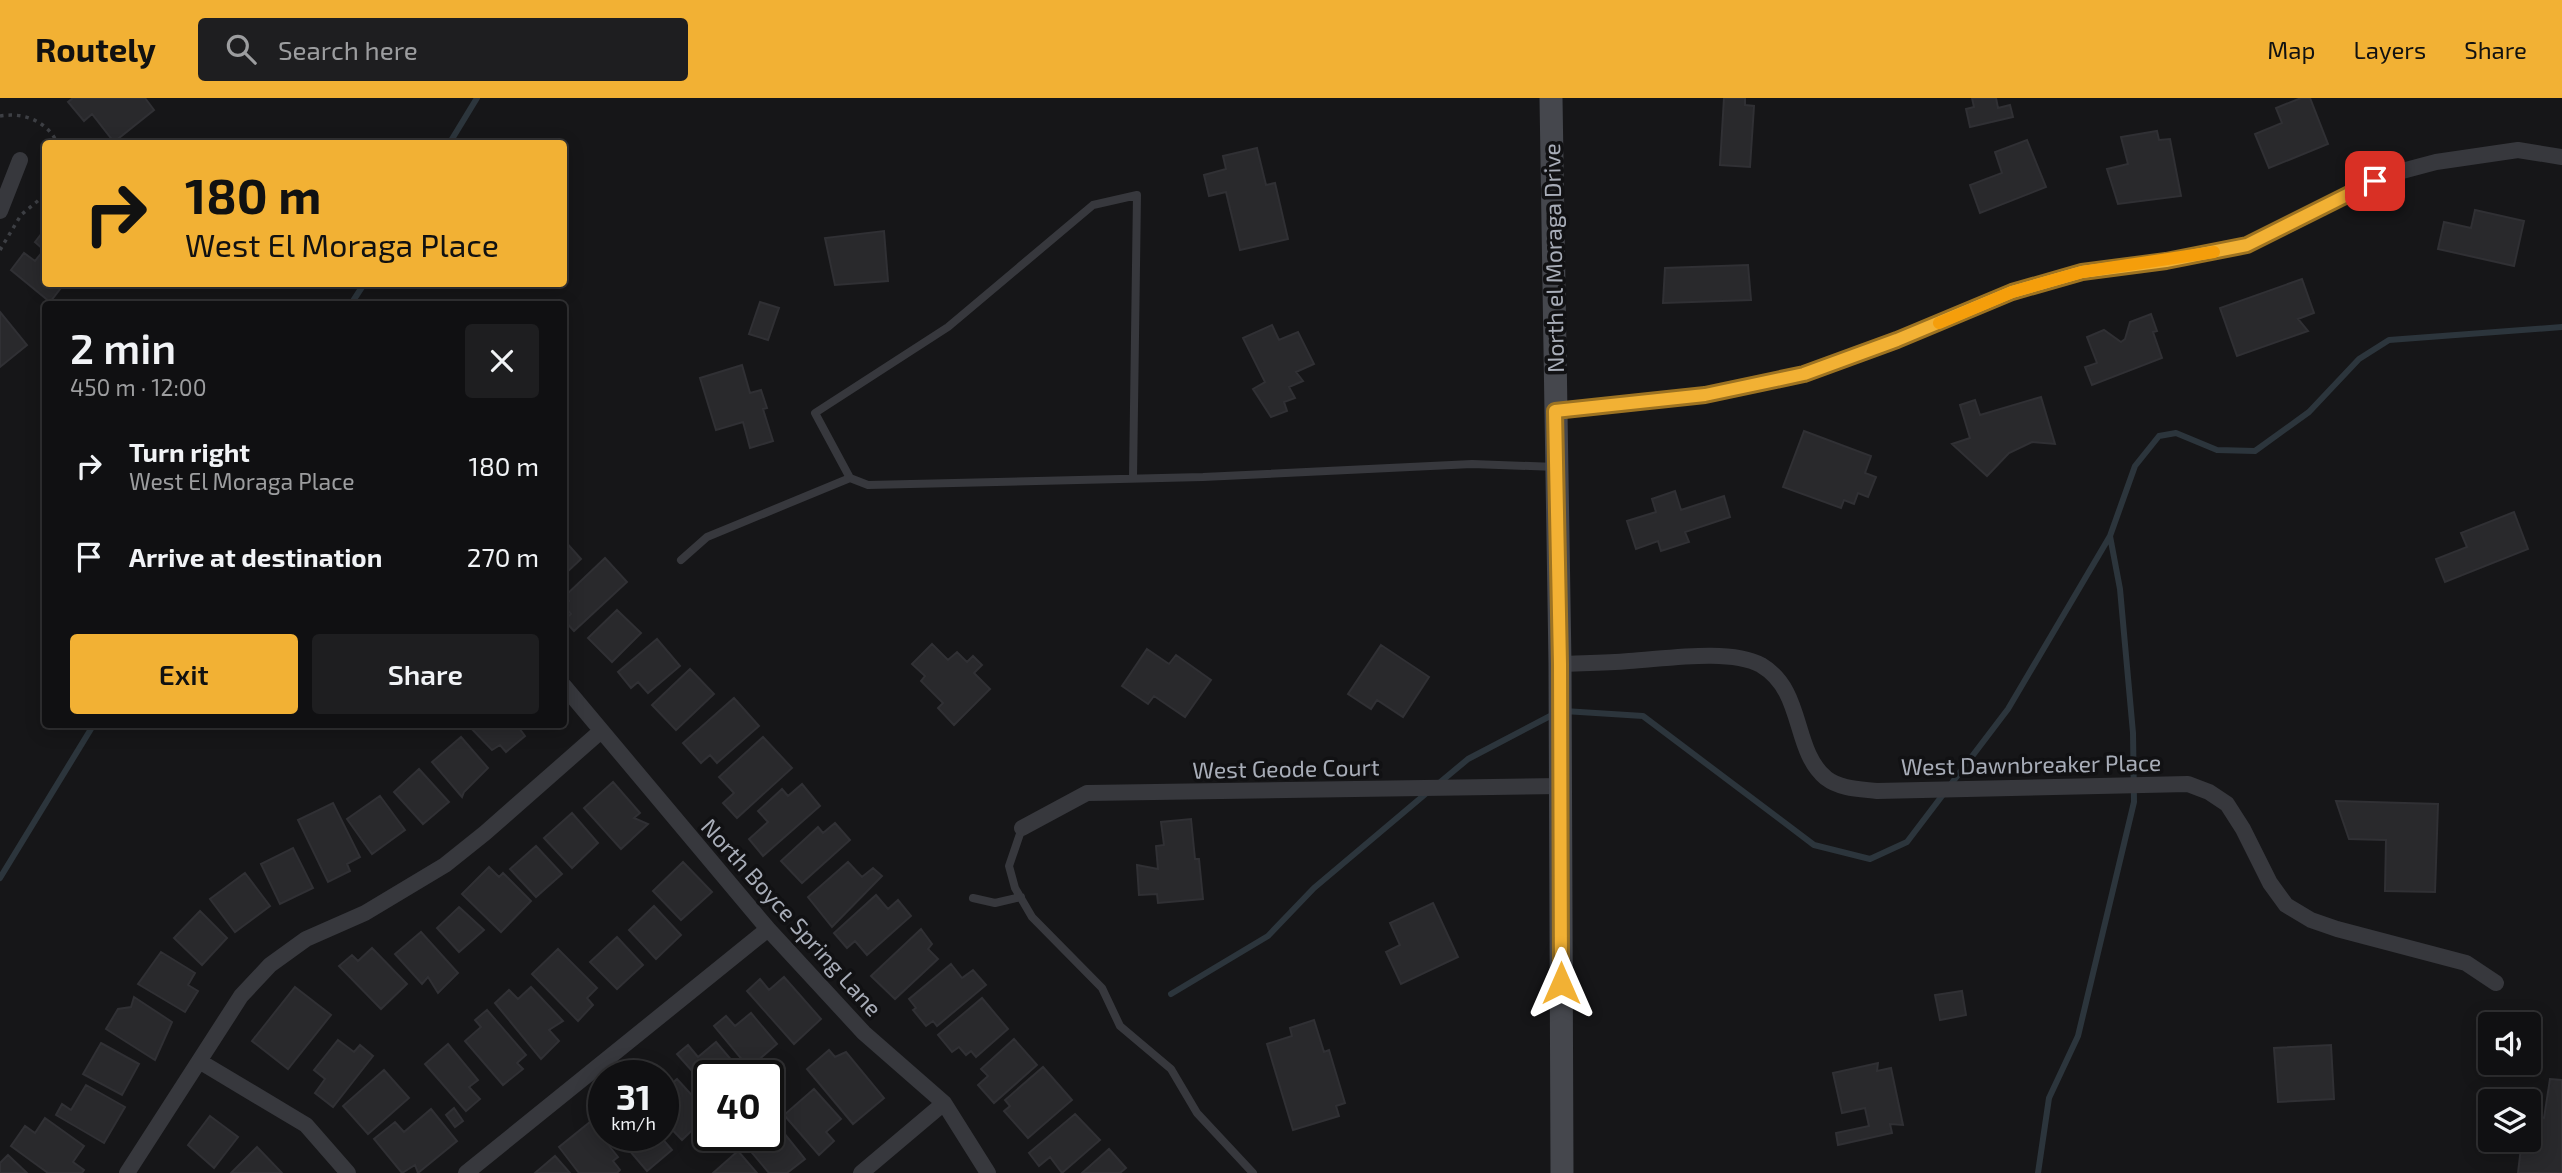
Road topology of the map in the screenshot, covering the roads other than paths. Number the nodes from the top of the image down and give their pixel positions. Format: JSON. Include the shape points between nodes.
{"nodes":[{"id":1,"x":1551,"y":98,"type":"edge"},
{"id":2,"x":2562,"y":157,"type":"edge"},
{"id":3,"x":20,"y":160,"type":"dead end"},
{"id":4,"x":0,"y":211,"type":"edge"},
{"id":5,"x":1555,"y":411,"type":"junction"},
{"id":6,"x":1556,"y":467,"type":"junction"},
{"id":7,"x":850,"y":478,"type":"junction"},
{"id":8,"x":1133,"y":478,"type":"junction"},
{"id":9,"x":681,"y":560,"type":"dead end"},
{"id":10,"x":1560,"y":664,"type":"junction"},
{"id":11,"x":567,"y":690,"type":"edge"},
{"id":12,"x":601,"y":730,"type":"junction"},
{"id":13,"x":1560,"y":786,"type":"junction"},
{"id":14,"x":1022,"y":828,"type":"joint"},
{"id":15,"x":1021,"y":897,"type":"junction"},
{"id":16,"x":973,"y":898,"type":"dead end"},
{"id":17,"x":768,"y":929,"type":"junction"},
{"id":18,"x":2496,"y":983,"type":"dead end"},
{"id":19,"x":199,"y":1061,"type":"junction"},
{"id":20,"x":944,"y":1102,"type":"junction"},
{"id":21,"x":127,"y":1173,"type":"edge"},
{"id":22,"x":348,"y":1173,"type":"edge"},
{"id":23,"x":466,"y":1173,"type":"edge"},
{"id":24,"x":861,"y":1173,"type":"edge"},
{"id":25,"x":988,"y":1173,"type":"edge"},
{"id":26,"x":1253,"y":1173,"type":"edge"},
{"id":27,"x":1562,"y":1173,"type":"edge"}],
"edges":[{"from":1,"to":5,"type":"street","name":"North el Moraga Drive"},
{"from":2,"to":5,"type":"street","via":[[2518,150],[2436,162],[2387,175],[2247,245],[2082,272],[2012,292],[1804,374],[1705,395]]},
{"from":3,"to":4,"type":"street"},
{"from":5,"to":6,"type":"street","name":"North el Moraga Drive"},
{"from":6,"to":8,"type":"lane","via":[[1472,464]]},
{"from":6,"to":10,"type":"street","name":"North el Moraga Drive"},
{"from":7,"to":8,"type":"lane","via":[[868,485]]},
{"from":7,"to":8,"type":"lane","via":[[815,413],[948,327],[1093,205],[1138,195]]},
{"from":7,"to":9,"type":"lane","via":[[708,537]]},
{"from":10,"to":13,"type":"street","name":"North el Moraga Drive"},
{"from":10,"to":18,"type":"street","name":"West Dawnbreaker Place","via":[[1706,656],[1759,664],[1778,678],[1791,700],[1814,764],[1827,779],[1848,788],[2188,784],[2227,804],[2286,905],[2337,929],[2466,963]]},
{"from":11,"to":12,"type":"street","name":"North Boyce Spring Lane"},
{"from":12,"to":17,"type":"street","name":"North Boyce Spring Lane"},
{"from":12,"to":19,"type":"street","via":[[446,865],[365,913],[306,939],[270,965],[241,996]]},
{"from":13,"to":14,"type":"street","name":"West Geode Court","via":[[1087,793]]},
{"from":13,"to":27,"type":"street","name":"North el Moraga Drive"},
{"from":14,"to":15,"type":"lane","via":[[1009,866]]},
{"from":15,"to":16,"type":"lane","via":[[995,903]]},
{"from":15,"to":26,"type":"lane","via":[[1032,917],[1102,988],[1120,1026],[1171,1069],[1197,1113]]},
{"from":17,"to":20,"type":"street","name":"North Boyce Spring Lane","via":[[864,1033]]},
{"from":17,"to":23,"type":"street"},
{"from":19,"to":21,"type":"street"},
{"from":19,"to":22,"type":"street","via":[[306,1125]]},
{"from":20,"to":24,"type":"street"},
{"from":20,"to":25,"type":"street","name":"North Boyce Spring Lane"}]}
